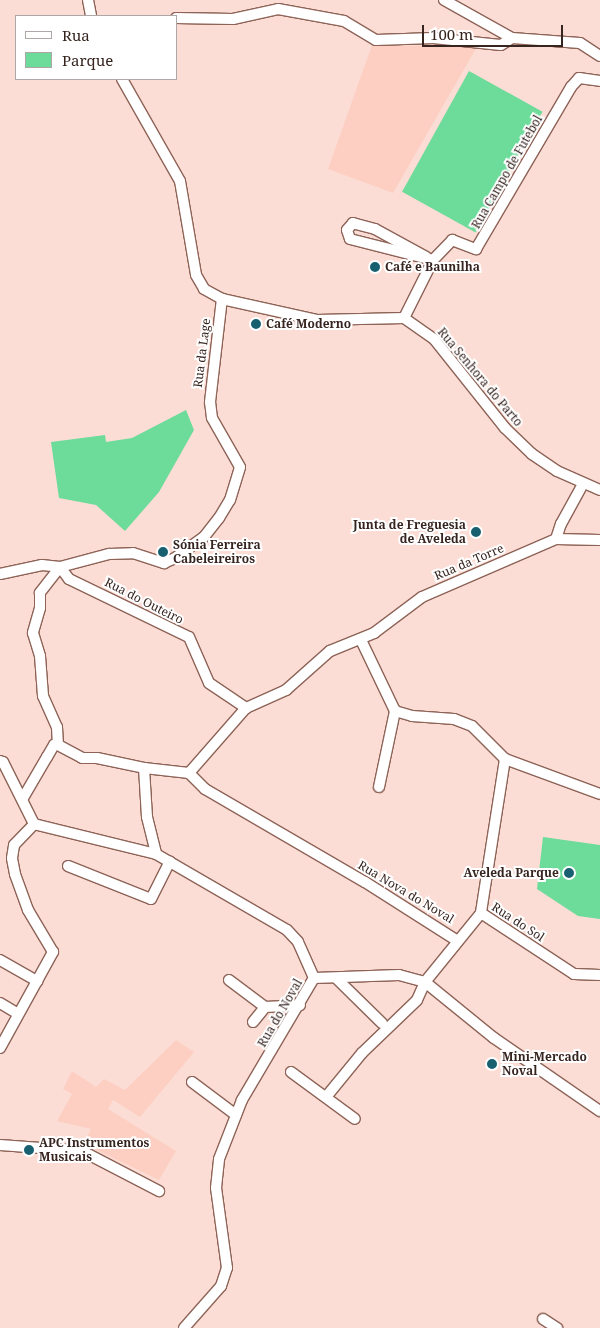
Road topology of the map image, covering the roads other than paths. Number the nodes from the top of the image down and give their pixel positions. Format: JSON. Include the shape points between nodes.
{"nodes":[{"id":1,"x":88,"y":0,"type":"edge"},
{"id":2,"x":444,"y":0,"type":"edge"},
{"id":3,"x":91,"y":15,"type":"edge"},
{"id":4,"x":178,"y":18,"type":"edge"},
{"id":5,"x":512,"y":38,"type":"junction"},
{"id":6,"x":600,"y":56,"type":"edge"},
{"id":7,"x":123,"y":80,"type":"edge"},
{"id":8,"x":600,"y":80,"type":"edge"},
{"id":9,"x":429,"y":259,"type":"junction"},
{"id":10,"x":222,"y":299,"type":"junction"},
{"id":11,"x":404,"y":318,"type":"junction"},
{"id":12,"x":583,"y":484,"type":"junction"},
{"id":13,"x":600,"y":490,"type":"edge"},
{"id":14,"x":556,"y":539,"type":"junction"},
{"id":15,"x":600,"y":540,"type":"edge"},
{"id":16,"x":60,"y":567,"type":"junction"},
{"id":17,"x":0,"y":574,"type":"edge"},
{"id":18,"x":360,"y":640,"type":"junction"},
{"id":19,"x":246,"y":708,"type":"junction"},
{"id":20,"x":395,"y":711,"type":"junction"},
{"id":21,"x":58,"y":745,"type":"junction"},
{"id":22,"x":505,"y":759,"type":"junction"},
{"id":23,"x":0,"y":762,"type":"edge"},
{"id":24,"x":144,"y":768,"type":"junction"},
{"id":25,"x":189,"y":773,"type":"junction"},
{"id":26,"x":379,"y":787,"type":"dead end"},
{"id":27,"x":600,"y":794,"type":"edge"},
{"id":28,"x":23,"y":798,"type":"junction"},
{"id":29,"x":34,"y":824,"type":"junction"},
{"id":30,"x":156,"y":854,"type":"junction"},
{"id":31,"x":170,"y":861,"type":"junction"},
{"id":32,"x":68,"y":866,"type":"dead end"},
{"id":33,"x":481,"y":913,"type":"junction"},
{"id":34,"x":456,"y":940,"type":"junction"},
{"id":35,"x":0,"y":960,"type":"edge"},
{"id":36,"x":600,"y":976,"type":"edge"},
{"id":37,"x":314,"y":978,"type":"junction"},
{"id":38,"x":337,"y":978,"type":"junction"},
{"id":39,"x":229,"y":980,"type":"dead end"},
{"id":40,"x":37,"y":981,"type":"junction"},
{"id":41,"x":425,"y":982,"type":"junction"},
{"id":42,"x":0,"y":1004,"type":"edge"},
{"id":43,"x":300,"y":1005,"type":"junction"},
{"id":44,"x":265,"y":1007,"type":"junction"},
{"id":45,"x":18,"y":1014,"type":"junction"},
{"id":46,"x":253,"y":1022,"type":"dead end"},
{"id":47,"x":382,"y":1022,"type":"dead end"},
{"id":48,"x":0,"y":1048,"type":"edge"},
{"id":49,"x":291,"y":1072,"type":"dead end"},
{"id":50,"x":192,"y":1082,"type":"dead end"},
{"id":51,"x":326,"y":1097,"type":"junction"},
{"id":52,"x":600,"y":1111,"type":"edge"},
{"id":53,"x":236,"y":1115,"type":"junction"},
{"id":54,"x":355,"y":1119,"type":"dead end"},
{"id":55,"x":0,"y":1145,"type":"edge"},
{"id":56,"x":159,"y":1191,"type":"dead end"},
{"id":57,"x":543,"y":1319,"type":"dead end"},
{"id":58,"x":184,"y":1328,"type":"edge"},
{"id":59,"x":557,"y":1328,"type":"edge"}],
"edges":[{"from":1,"to":3,"type":"street"},
{"from":2,"to":5,"type":"street"},
{"from":4,"to":5,"type":"street","via":[[234,19],[278,9],[344,22],[376,40],[433,38],[501,45]]},
{"from":5,"to":6,"type":"street","via":[[580,43]]},
{"from":7,"to":10,"type":"street","via":[[180,181],[196,275],[204,289]]},
{"from":8,"to":9,"type":"street","name":"Rua Campo de Futebol","via":[[579,78],[571,87],[476,249],[452,240]]},
{"from":9,"to":9,"type":"street","via":[[375,229],[353,223],[347,230],[350,239]]},
{"from":9,"to":11,"type":"street","name":"Rua Campo de Futebol"},
{"from":10,"to":11,"type":"street","via":[[317,320]]},
{"from":10,"to":16,"type":"street","name":"Rua da Lage","via":[[210,402],[212,418],[240,467],[233,494],[220,518],[204,537],[164,563],[133,553],[109,554]]},
{"from":11,"to":12,"type":"street","name":"Rua Senhora do Parto","via":[[434,339],[505,428],[532,454]]},
{"from":12,"to":13,"type":"street","name":"Rua Senhora do Parto"},
{"from":12,"to":14,"type":"street"},
{"from":14,"to":15,"type":"street","name":"Rua da Torre"},
{"from":14,"to":18,"type":"street","name":"Rua da Torre","via":[[422,596]]},
{"from":16,"to":17,"type":"street","via":[[42,565]]},
{"from":16,"to":19,"type":"street","name":"Rua do Outeiro","via":[[69,579],[190,638],[209,683]]},
{"from":16,"to":21,"type":"street","via":[[40,593],[40,608],[33,633],[40,656],[43,696],[57,727]]},
{"from":18,"to":19,"type":"street","name":"Rua da Torre","via":[[330,651],[286,690]]},
{"from":18,"to":20,"type":"street"},
{"from":19,"to":25,"type":"street"},
{"from":20,"to":22,"type":"street","via":[[412,716],[454,719],[472,726]]},
{"from":20,"to":26,"type":"street"},
{"from":21,"to":24,"type":"street","via":[[82,758]]},
{"from":21,"to":28,"type":"street","via":[[50,751]]},
{"from":22,"to":27,"type":"street"},
{"from":22,"to":33,"type":"street","name":"Rua do Sol"},
{"from":23,"to":28,"type":"street","via":[[3,762]]},
{"from":24,"to":25,"type":"street"},
{"from":24,"to":30,"type":"street","via":[[147,817]]},
{"from":25,"to":34,"type":"street","name":"Rua Nova do Noval","via":[[205,789],[373,887]]},
{"from":28,"to":29,"type":"street"},
{"from":29,"to":30,"type":"street","name":"Rua do Noval"},
{"from":29,"to":40,"type":"street","via":[[14,845],[12,858],[28,910],[53,952]]},
{"from":30,"to":31,"type":"street","name":"Rua do Noval"},
{"from":31,"to":32,"type":"street","via":[[151,899]]},
{"from":31,"to":37,"type":"street","name":"Rua do Noval","via":[[288,930],[298,942]]},
{"from":33,"to":34,"type":"street"},
{"from":33,"to":36,"type":"street","name":"Rua do Sol","via":[[574,974]]},
{"from":34,"to":41,"type":"street","name":"Rua Nova do Noval"},
{"from":35,"to":40,"type":"street"},
{"from":37,"to":38,"type":"street"},
{"from":37,"to":43,"type":"street","name":"Rua do Noval"},
{"from":38,"to":41,"type":"street","via":[[399,976]]},
{"from":38,"to":47,"type":"street"},
{"from":39,"to":44,"type":"street"},
{"from":40,"to":45,"type":"street"},
{"from":41,"to":51,"type":"street","name":"Rua Nova do Noval","via":[[417,1000],[362,1053]]},
{"from":41,"to":52,"type":"street","via":[[494,1038]]},
{"from":42,"to":45,"type":"street"},
{"from":43,"to":44,"type":"street"},
{"from":43,"to":53,"type":"street","name":"Rua do Noval"},
{"from":44,"to":46,"type":"street"},
{"from":45,"to":48,"type":"street"},
{"from":49,"to":51,"type":"street"},
{"from":50,"to":53,"type":"street"},
{"from":51,"to":54,"type":"street"},
{"from":53,"to":58,"type":"street","name":"Rua do Noval","via":[[216,1172],[227,1268],[221,1286]]},
{"from":55,"to":56,"type":"street","via":[[82,1151]]},
{"from":57,"to":59,"type":"street"}]}
